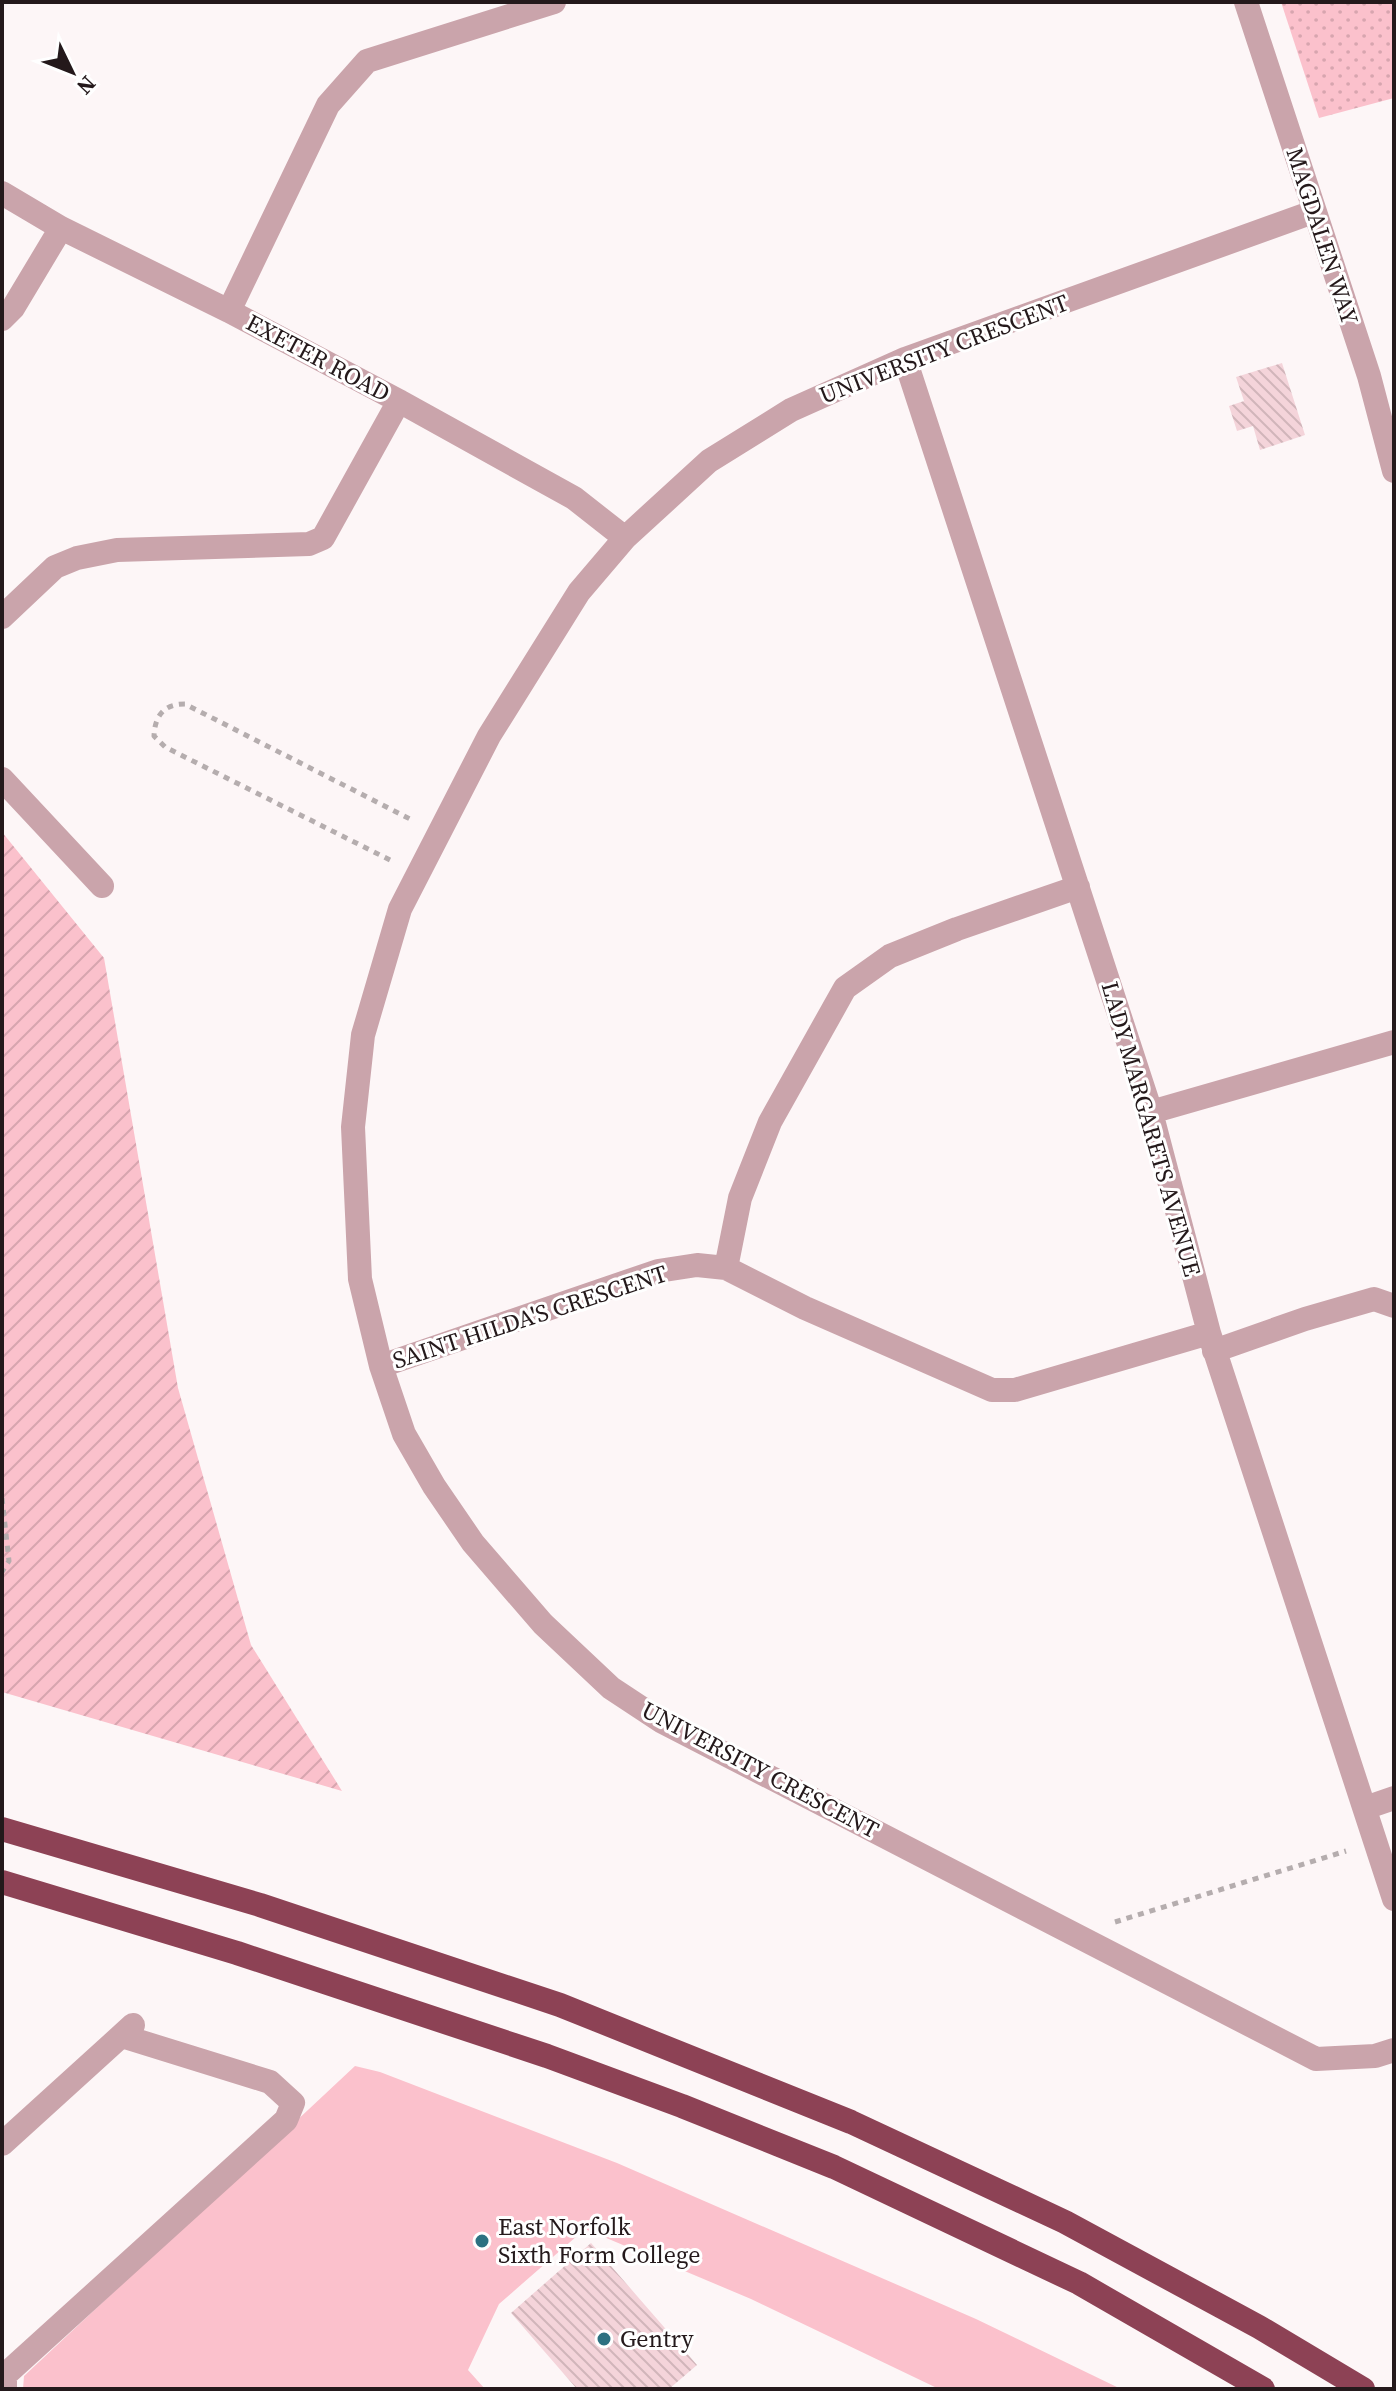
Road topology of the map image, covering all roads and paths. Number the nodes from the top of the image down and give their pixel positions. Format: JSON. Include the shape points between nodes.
{"nodes":[{"id":1,"x":554,"y":2,"type":"edge"},
{"id":2,"x":1246,"y":2,"type":"edge"},
{"id":3,"x":2,"y":193,"type":"edge"},
{"id":4,"x":1313,"y":212,"type":"junction"},
{"id":5,"x":61,"y":228,"type":"junction"},
{"id":6,"x":229,"y":311,"type":"junction"},
{"id":7,"x":2,"y":319,"type":"edge"},
{"id":8,"x":905,"y":359,"type":"junction"},
{"id":9,"x":399,"y":401,"type":"junction"},
{"id":10,"x":1394,"y":471,"type":"edge"},
{"id":11,"x":625,"y":538,"type":"junction"},
{"id":12,"x":2,"y":617,"type":"edge"},
{"id":13,"x":2,"y":779,"type":"edge"},
{"id":14,"x":420,"y":825,"type":"dead end"},
{"id":15,"x":400,"y":865,"type":"dead end"},
{"id":16,"x":102,"y":886,"type":"dead end"},
{"id":17,"x":1078,"y":887,"type":"junction"},
{"id":18,"x":1394,"y":1042,"type":"edge"},
{"id":19,"x":1151,"y":1112,"type":"junction"},
{"id":20,"x":726,"y":1268,"type":"junction"},
{"id":21,"x":1394,"y":1306,"type":"edge"},
{"id":22,"x":1212,"y":1342,"type":"junction"},
{"id":23,"x":381,"y":1366,"type":"junction"},
{"id":24,"x":2,"y":1498,"type":"edge"},
{"id":25,"x":2,"y":1572,"type":"edge"},
{"id":26,"x":1394,"y":1798,"type":"edge"},
{"id":27,"x":1365,"y":1808,"type":"junction"},
{"id":28,"x":2,"y":1829,"type":"edge"},
{"id":29,"x":1377,"y":1841,"type":"junction"},
{"id":30,"x":2,"y":1882,"type":"edge"},
{"id":31,"x":1394,"y":1899,"type":"edge"},
{"id":32,"x":1076,"y":1934,"type":"junction"},
{"id":33,"x":1394,"y":2050,"type":"edge"},
{"id":34,"x":2,"y":2144,"type":"edge"},
{"id":35,"x":4,"y":2379,"type":"edge"},
{"id":36,"x":1263,"y":2389,"type":"edge"},
{"id":37,"x":1363,"y":2389,"type":"edge"}],
"edges":[{"from":1,"to":6,"type":"street","via":[[367,61],[328,105]]},
{"from":2,"to":4,"type":"street","name":"MAGDALEN WAY"},
{"from":3,"to":5,"type":"street","name":"EXETER ROAD"},
{"from":4,"to":8,"type":"street","name":"UNIVERSITY CRESCENT"},
{"from":4,"to":10,"type":"street","name":"MAGDALEN WAY","via":[[1369,376]]},
{"from":5,"to":6,"type":"street","name":"EXETER ROAD"},
{"from":5,"to":7,"type":"street"},
{"from":6,"to":9,"type":"street","name":"EXETER ROAD"},
{"from":8,"to":11,"type":"street","name":"UNIVERSITY CRESCENT","via":[[791,410],[709,461]]},
{"from":8,"to":17,"type":"street","name":"LADY MARGARETS AVENUE"},
{"from":9,"to":11,"type":"street","name":"EXETER ROAD","via":[[574,498]]},
{"from":9,"to":12,"type":"street","via":[[323,538],[309,544],[117,550],[77,558],[55,567]]},
{"from":11,"to":23,"type":"street","name":"UNIVERSITY CRESCENT","via":[[579,592],[489,736],[400,909],[363,1035],[353,1127],[360,1279]]},
{"from":13,"to":16,"type":"street"},
{"from":14,"to":15,"type":"path","via":[[185,704],[171,704],[155,725],[154,736],[165,747]]},
{"from":17,"to":19,"type":"street","name":"LADY MARGARETS AVENUE"},
{"from":17,"to":20,"type":"street","via":[[890,956],[845,988],[770,1122],[740,1198]]},
{"from":18,"to":19,"type":"street"},
{"from":19,"to":22,"type":"street","name":"LADY MARGARETS AVENUE"},
{"from":20,"to":22,"type":"street","name":"SAINT HILDA'S CRESCENT","via":[[992,1390],[1015,1390]]},
{"from":20,"to":23,"type":"street","name":"SAINT HILDA'S CRESCENT","via":[[697,1265],[658,1271]]},
{"from":21,"to":22,"type":"street","name":"SAINT HILDA'S CRESCENT","via":[[1374,1299]]},
{"from":22,"to":27,"type":"street","name":"LADY MARGARETS AVENUE"},
{"from":23,"to":32,"type":"street","name":"UNIVERSITY CRESCENT","via":[[404,1434],[473,1543],[543,1624],[611,1688],[661,1721]]},
{"from":24,"to":25,"type":"path","via":[[9,1561]]},
{"from":26,"to":27,"type":"street"},
{"from":27,"to":29,"type":"street","name":"LADY MARGARETS AVENUE"},
{"from":28,"to":37,"type":"highway","via":[[260,1905],[545,2000],[851,2122],[1065,2222]]},
{"from":29,"to":31,"type":"street","name":"LADY MARGARETS AVENUE"},
{"from":29,"to":32,"type":"path"},
{"from":30,"to":36,"type":"highway","via":[[532,2051],[834,2167],[1079,2283]]},
{"from":32,"to":33,"type":"street","name":"UNIVERSITY CRESCENT","via":[[1316,2059]]},
{"from":34,"to":35,"type":"street","via":[[128,2030],[270,2082],[293,2103],[286,2120]]}]}
